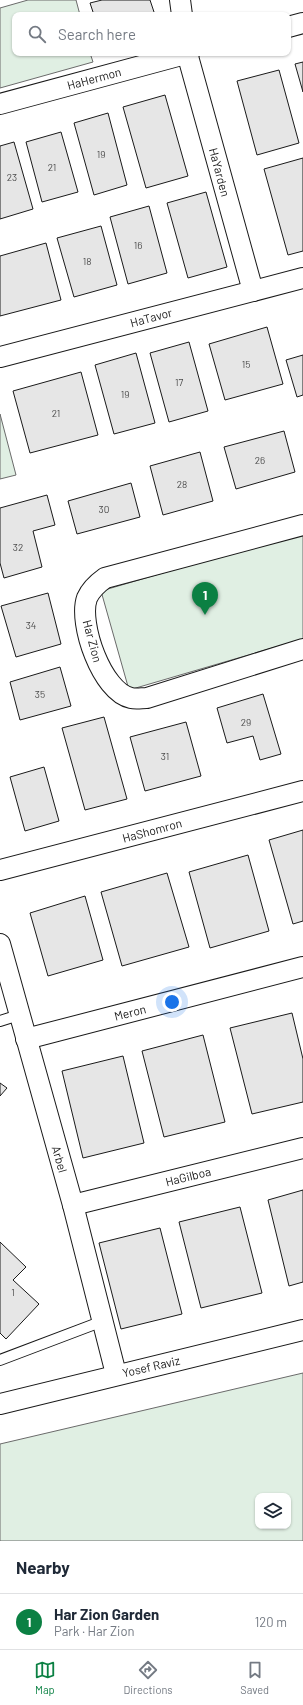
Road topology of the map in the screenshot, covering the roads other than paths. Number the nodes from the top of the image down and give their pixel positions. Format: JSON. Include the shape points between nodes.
{"nodes":[{"id":1,"x":180,"y":0,"type":"edge"},
{"id":2,"x":182,"y":12,"type":"edge"},
{"id":3,"x":303,"y":23,"type":"edge"},
{"id":4,"x":291,"y":26,"type":"edge"},
{"id":5,"x":177,"y":56,"type":"edge"},
{"id":6,"x":189,"y":56,"type":"edge"},
{"id":7,"x":0,"y":104,"type":"edge"},
{"id":8,"x":303,"y":278,"type":"edge"},
{"id":9,"x":253,"y":291,"type":"junction"},
{"id":10,"x":0,"y":357,"type":"edge"},
{"id":11,"x":303,"y":524,"type":"edge"},
{"id":12,"x":303,"y":649,"type":"edge"},
{"id":13,"x":303,"y":791,"type":"edge"},
{"id":14,"x":0,"y":870,"type":"edge"},
{"id":15,"x":0,"y":944,"type":"edge"},
{"id":16,"x":303,"y":968,"type":"edge"},
{"id":17,"x":19,"y":1015,"type":"junction"},
{"id":18,"x":0,"y":1021,"type":"edge"},
{"id":19,"x":26,"y":1039,"type":"junction"},
{"id":20,"x":303,"y":1148,"type":"edge"},
{"id":21,"x":73,"y":1204,"type":"junction"},
{"id":22,"x":103,"y":1321,"type":"junction"},
{"id":23,"x":303,"y":1330,"type":"edge"},
{"id":24,"x":0,"y":1360,"type":"edge"},
{"id":25,"x":116,"y":1374,"type":"junction"},
{"id":26,"x":0,"y":1404,"type":"edge"}],
"edges":[{"from":1,"to":2,"type":"street"},
{"from":3,"to":4,"type":"street"},
{"from":5,"to":7,"type":"street","name":"HaHermon"},
{"from":6,"to":9,"type":"street","name":"HaYarden"},
{"from":8,"to":9,"type":"street","name":"HaTavor"},
{"from":9,"to":10,"type":"street","name":"HaTavor"},
{"from":11,"to":12,"type":"street","name":"Har Zion","via":[[106,578],[94,587],[87,598],[85,618],[97,662],[103,674],[117,690],[131,698],[147,698]]},
{"from":13,"to":14,"type":"street","name":"HaShomron"},
{"from":15,"to":17,"type":"street","name":"Arbel"},
{"from":16,"to":19,"type":"street","name":"Meron"},
{"from":17,"to":18,"type":"lane"},
{"from":17,"to":19,"type":"street","name":"Arbel"},
{"from":19,"to":21,"type":"street","name":"Arbel"},
{"from":20,"to":21,"type":"street","name":"HaGilboa"},
{"from":21,"to":22,"type":"street","name":"Arbel"},
{"from":22,"to":24,"type":"lane"},
{"from":22,"to":25,"type":"street","name":"Arbel"},
{"from":23,"to":25,"type":"street","name":"Yosef Raviz"},
{"from":25,"to":26,"type":"street","name":"Yosef Raviz"}]}
